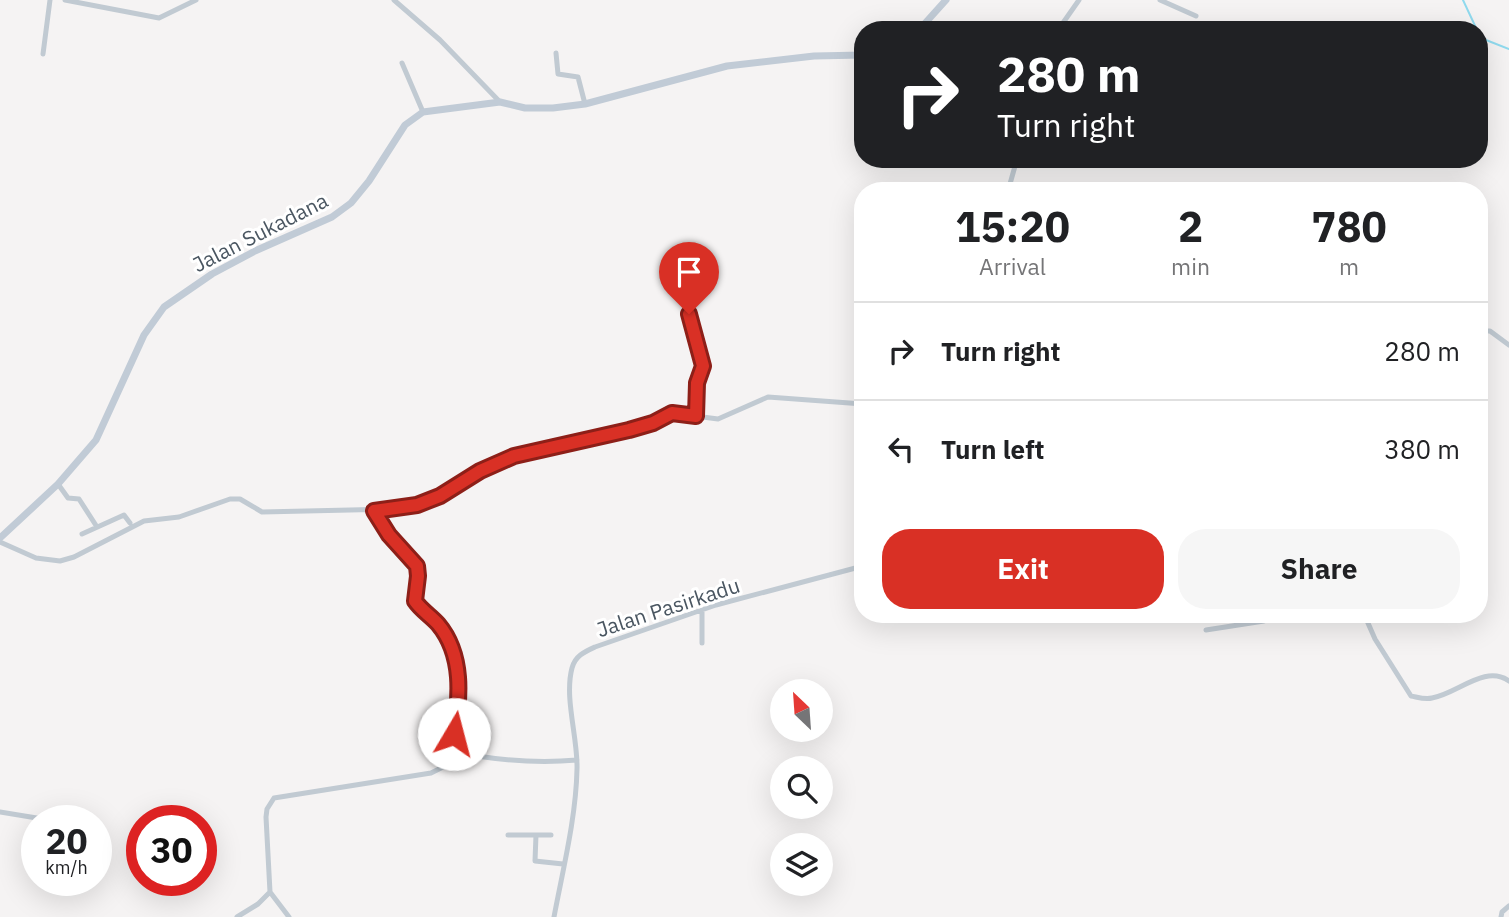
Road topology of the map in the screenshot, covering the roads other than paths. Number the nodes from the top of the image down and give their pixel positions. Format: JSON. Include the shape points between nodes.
{"nodes":[{"id":1,"x":50,"y":0,"type":"edge"},
{"id":2,"x":65,"y":0,"type":"edge"},
{"id":3,"x":196,"y":0,"type":"edge"},
{"id":4,"x":394,"y":0,"type":"edge"},
{"id":5,"x":946,"y":0,"type":"edge"},
{"id":6,"x":1079,"y":0,"type":"edge"},
{"id":7,"x":1160,"y":0,"type":"edge"},
{"id":8,"x":1196,"y":16,"type":"dead end"},
{"id":9,"x":927,"y":21,"type":"edge"},
{"id":10,"x":1064,"y":21,"type":"edge"},
{"id":11,"x":556,"y":53,"type":"dead end"},
{"id":12,"x":43,"y":54,"type":"dead end"},
{"id":13,"x":854,"y":55,"type":"edge"},
{"id":14,"x":402,"y":63,"type":"dead end"},
{"id":15,"x":500,"y":102,"type":"junction"},
{"id":16,"x":585,"y":104,"type":"junction"},
{"id":17,"x":423,"y":112,"type":"junction"},
{"id":18,"x":689,"y":314,"type":"dead end"},
{"id":19,"x":1488,"y":331,"type":"edge"},
{"id":20,"x":1509,"y":345,"type":"edge"},
{"id":21,"x":854,"y":403,"type":"edge"},
{"id":22,"x":696,"y":416,"type":"junction"},
{"id":23,"x":58,"y":484,"type":"junction"},
{"id":24,"x":374,"y":511,"type":"junction"},
{"id":25,"x":130,"y":523,"type":"dead end"},
{"id":26,"x":97,"y":527,"type":"junction"},
{"id":27,"x":82,"y":534,"type":"dead end"},
{"id":28,"x":0,"y":540,"type":"edge"},
{"id":29,"x":854,"y":568,"type":"edge"},
{"id":30,"x":702,"y":610,"type":"junction"},
{"id":31,"x":1251,"y":623,"type":"edge"},
{"id":32,"x":1368,"y":623,"type":"edge"},
{"id":33,"x":1206,"y":630,"type":"dead end"},
{"id":34,"x":702,"y":643,"type":"dead end"},
{"id":35,"x":1509,"y":681,"type":"edge"},
{"id":36,"x":450,"y":751,"type":"junction"},
{"id":37,"x":577,"y":760,"type":"junction"},
{"id":38,"x":0,"y":812,"type":"edge"},
{"id":39,"x":21,"y":815,"type":"edge"},
{"id":40,"x":508,"y":835,"type":"dead end"},
{"id":41,"x":536,"y":835,"type":"junction"},
{"id":42,"x":551,"y":835,"type":"dead end"},
{"id":43,"x":563,"y":864,"type":"junction"},
{"id":44,"x":270,"y":892,"type":"junction"},
{"id":45,"x":1509,"y":906,"type":"edge"},
{"id":46,"x":237,"y":917,"type":"edge"},
{"id":47,"x":289,"y":917,"type":"edge"},
{"id":48,"x":554,"y":917,"type":"edge"},
{"id":49,"x":1501,"y":917,"type":"edge"}],
"edges":[{"from":1,"to":12,"type":"street"},
{"from":2,"to":3,"type":"street","via":[[159,18]]},
{"from":4,"to":15,"type":"street"},
{"from":5,"to":9,"type":"main road"},
{"from":6,"to":10,"type":"street"},
{"from":7,"to":8,"type":"street"},
{"from":11,"to":16,"type":"street","via":[[558,74],[579,77]]},
{"from":13,"to":16,"type":"main road","via":[[726,66]]},
{"from":14,"to":17,"type":"street"},
{"from":15,"to":16,"type":"main road","via":[[525,108]]},
{"from":15,"to":17,"type":"main road"},
{"from":17,"to":23,"type":"main road","name":"Jalan Sukadana","via":[[405,125],[351,203],[332,217],[223,268],[164,307],[144,335],[96,440]]},
{"from":18,"to":22,"type":"street","via":[[703,366],[697,383]]},
{"from":19,"to":20,"type":"street"},
{"from":21,"to":22,"type":"street","via":[[768,397],[718,419]]},
{"from":22,"to":24,"type":"street","via":[[672,413],[629,430],[514,456],[440,496],[417,505]]},
{"from":23,"to":26,"type":"street","via":[[68,498],[79,499]]},
{"from":23,"to":28,"type":"main road","name":"Jalan Sukadana"},
{"from":24,"to":28,"type":"street","via":[[262,512],[240,499],[230,499],[179,517],[150,519],[60,561],[36,558]]},
{"from":24,"to":36,"type":"street","via":[[417,566],[415,601],[440,626],[452,652],[460,691]]},
{"from":25,"to":26,"type":"street","via":[[124,515]]},
{"from":26,"to":27,"type":"street"},
{"from":29,"to":30,"type":"street","name":"Jalan Pasirkadu"},
{"from":30,"to":34,"type":"street"},
{"from":30,"to":37,"type":"street","name":"Jalan Pasirkadu","via":[[595,647],[574,661],[570,681]]},
{"from":31,"to":33,"type":"street"},
{"from":32,"to":35,"type":"street","via":[[1410,696],[1430,699],[1493,675]]},
{"from":36,"to":37,"type":"street","via":[[505,761]]},
{"from":36,"to":44,"type":"street","via":[[445,766],[430,773],[274,798],[266,817]]},
{"from":37,"to":43,"type":"street","name":"Jalan Pasirkadu"},
{"from":38,"to":39,"type":"street"},
{"from":40,"to":41,"type":"street"},
{"from":41,"to":42,"type":"street"},
{"from":41,"to":43,"type":"street","via":[[535,861]]},
{"from":43,"to":48,"type":"street","name":"Jalan Pasirkadu"},
{"from":44,"to":46,"type":"street"},
{"from":44,"to":47,"type":"street"},
{"from":45,"to":49,"type":"street"}]}
